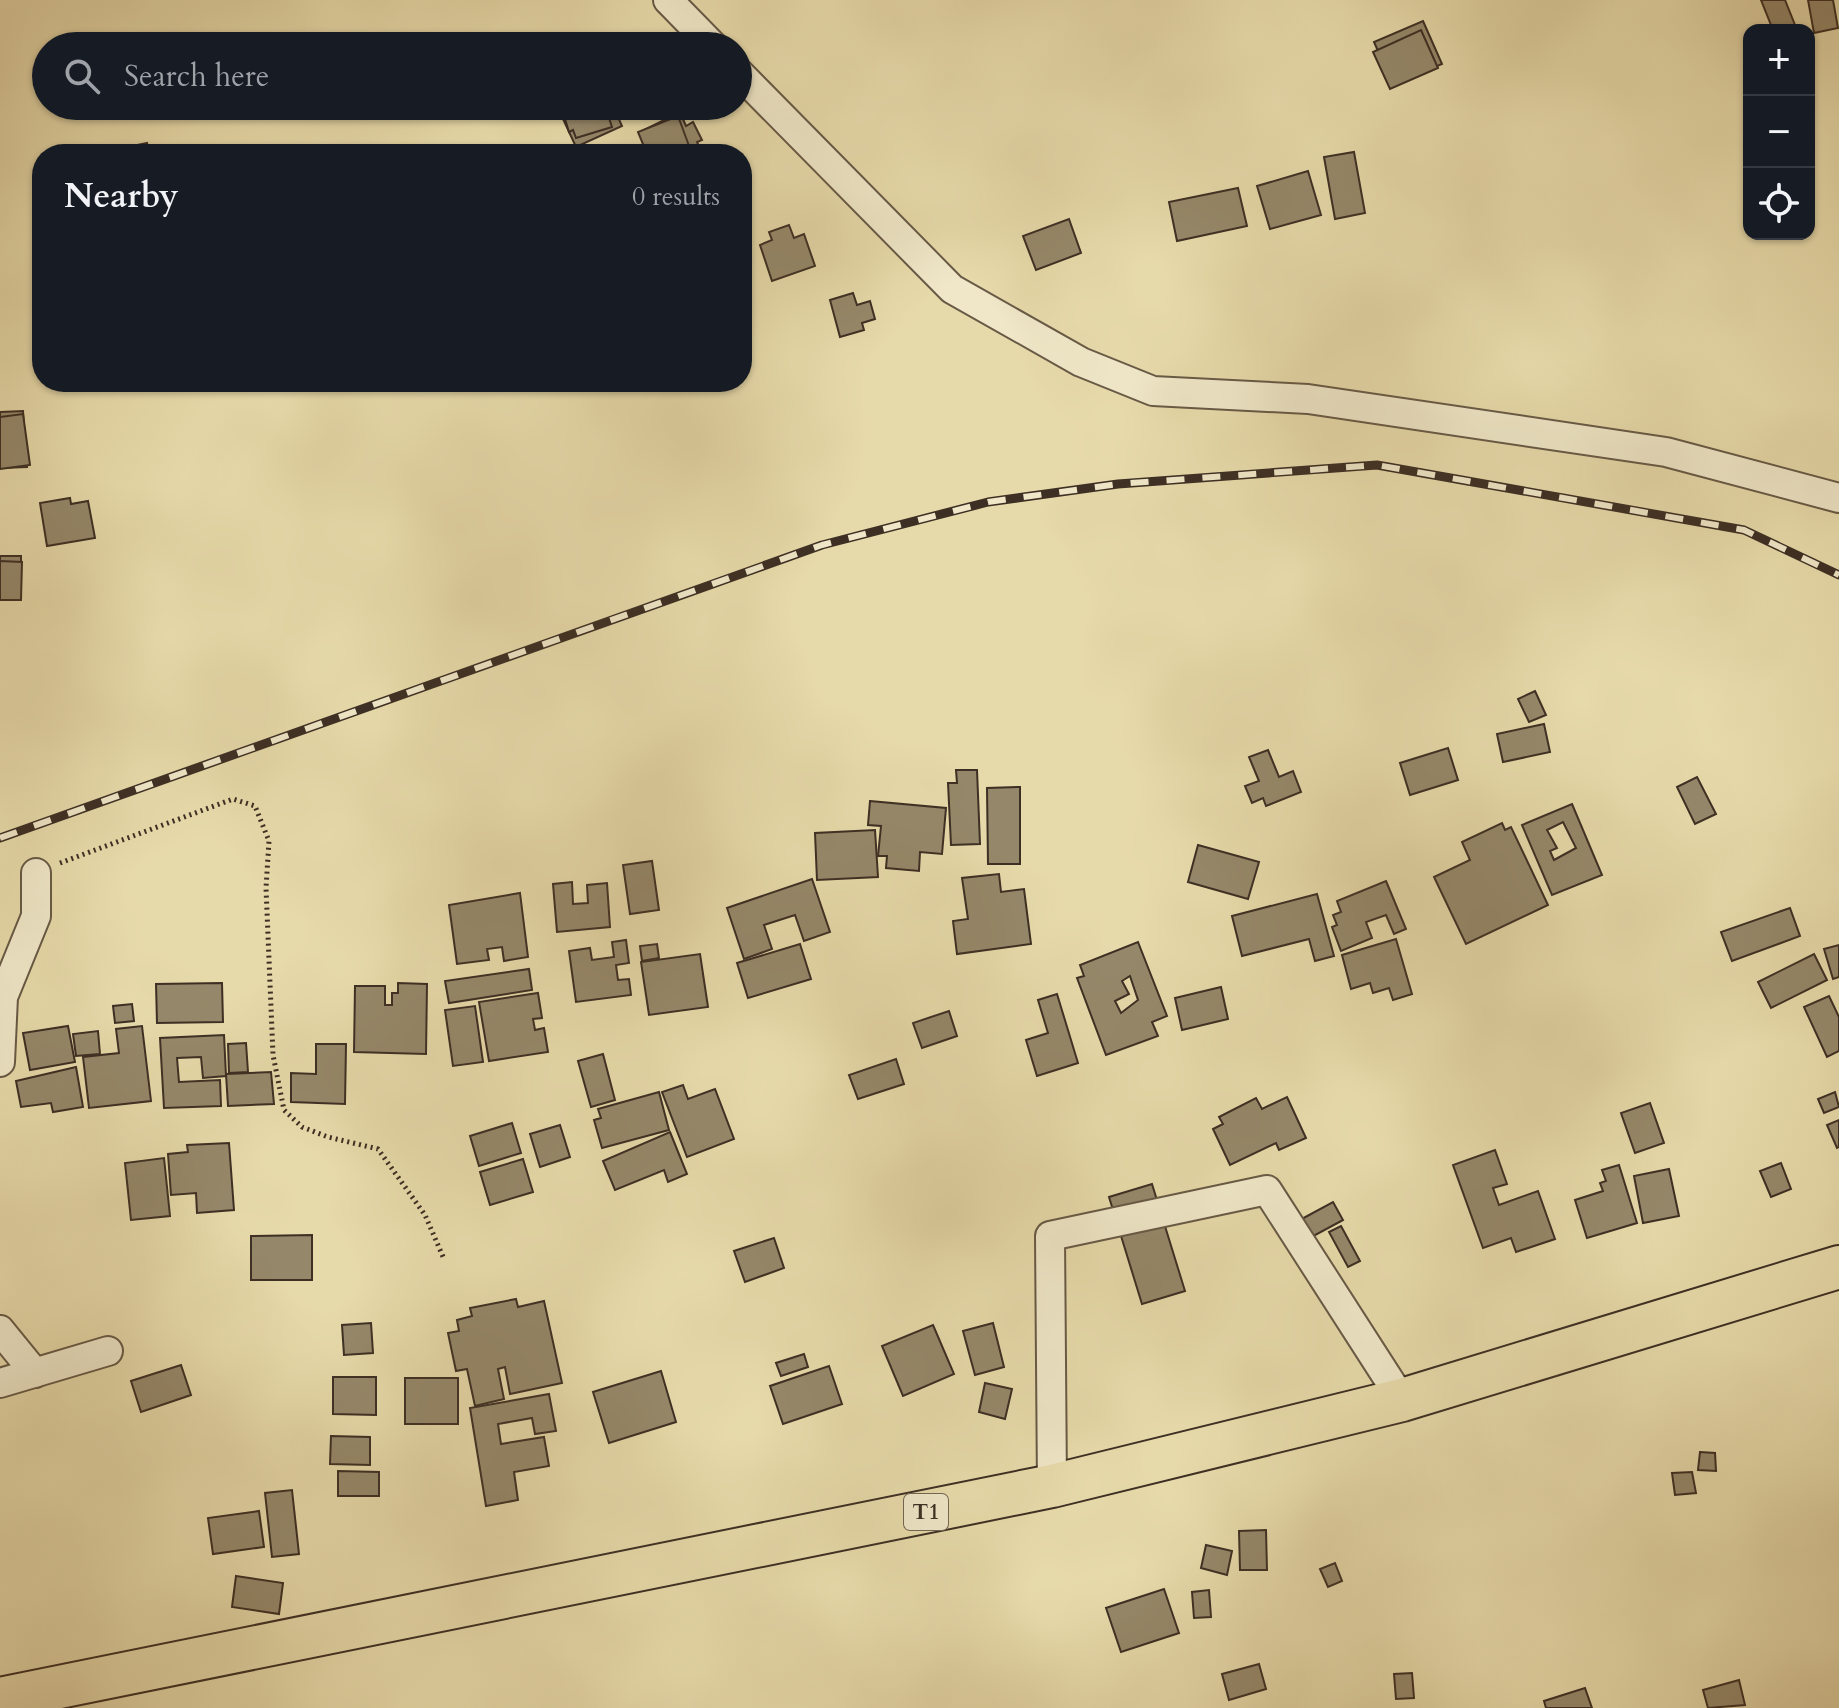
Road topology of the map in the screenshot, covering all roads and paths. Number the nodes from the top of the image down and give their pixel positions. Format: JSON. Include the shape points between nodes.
{"nodes":[{"id":1,"x":668,"y":0,"type":"edge"},
{"id":2,"x":699,"y":32,"type":"edge"},
{"id":3,"x":752,"y":86,"type":"edge"},
{"id":4,"x":1839,"y":498,"type":"edge"},
{"id":5,"x":36,"y":873,"type":"joint"},
{"id":6,"x":0,"y":1062,"type":"edge"},
{"id":7,"x":444,"y":1259,"type":"dead end"},
{"id":8,"x":1839,"y":1267,"type":"edge"},
{"id":9,"x":0,"y":1330,"type":"edge"},
{"id":10,"x":108,"y":1351,"type":"dead end"},
{"id":11,"x":35,"y":1373,"type":"junction"},
{"id":12,"x":0,"y":1383,"type":"edge"},
{"id":13,"x":1402,"y":1400,"type":"junction"},
{"id":14,"x":1052,"y":1486,"type":"junction"},
{"id":15,"x":0,"y":1699,"type":"edge"}],
"edges":[{"from":1,"to":2,"type":"street"},
{"from":3,"to":4,"type":"street","via":[[952,289],[1081,362],[1153,391],[1308,399],[1666,452]]},
{"from":5,"to":6,"type":"street","via":[[36,916],[3,997]]},
{"from":5,"to":7,"type":"path","via":[[233,799],[255,806],[269,841],[273,1055],[284,1110],[302,1127],[378,1149],[425,1215]]},
{"from":8,"to":13,"type":"highway","number":"T1"},
{"from":9,"to":11,"type":"street"},
{"from":10,"to":11,"type":"street"},
{"from":11,"to":12,"type":"street"},
{"from":13,"to":14,"type":"highway","number":"T1"},
{"from":13,"to":14,"type":"street","via":[[1267,1190],[1050,1236]]},
{"from":14,"to":15,"type":"highway","number":"T1"}]}
